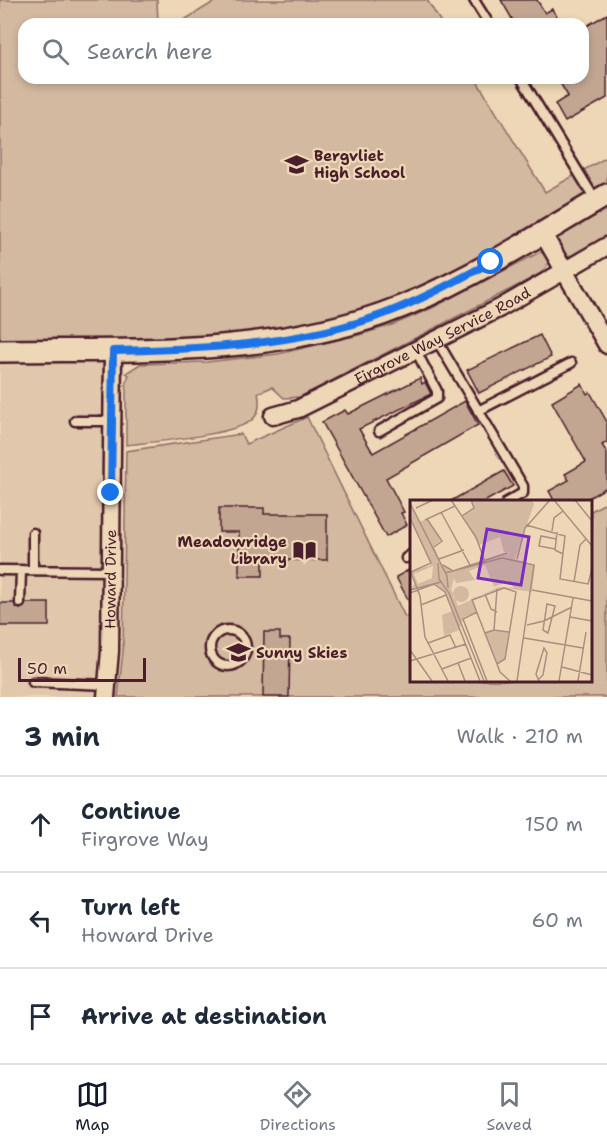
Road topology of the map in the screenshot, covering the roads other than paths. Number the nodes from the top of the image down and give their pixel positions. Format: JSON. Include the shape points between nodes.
{"nodes":[{"id":1,"x":474,"y":0,"type":"edge"},
{"id":2,"x":485,"y":18,"type":"edge"},
{"id":3,"x":525,"y":84,"type":"edge"},
{"id":4,"x":602,"y":199,"type":"edge"},
{"id":5,"x":542,"y":232,"type":"junction"},
{"id":6,"x":607,"y":246,"type":"edge"},
{"id":7,"x":564,"y":271,"type":"junction"},
{"id":8,"x":436,"y":339,"type":"junction"},
{"id":9,"x":607,"y":345,"type":"edge"},
{"id":10,"x":415,"y":349,"type":"junction"},
{"id":11,"x":0,"y":351,"type":"edge"},
{"id":12,"x":113,"y":351,"type":"junction"},
{"id":13,"x":572,"y":363,"type":"dead end"},
{"id":14,"x":478,"y":411,"type":"junction"},
{"id":15,"x":273,"y":416,"type":"dead end"},
{"id":16,"x":75,"y":421,"type":"dead end"},
{"id":17,"x":112,"y":422,"type":"junction"},
{"id":18,"x":379,"y":431,"type":"dead end"},
{"id":19,"x":511,"y":500,"type":"edge"},
{"id":20,"x":33,"y":532,"type":"dead end"},
{"id":21,"x":0,"y":570,"type":"edge"},
{"id":22,"x":21,"y":570,"type":"junction"},
{"id":23,"x":33,"y":570,"type":"junction"},
{"id":24,"x":111,"y":571,"type":"junction"},
{"id":25,"x":21,"y":603,"type":"dead end"},
{"id":26,"x":210,"y":650,"type":"joint"},
{"id":27,"x":33,"y":682,"type":"dead end"},
{"id":28,"x":107,"y":691,"type":"edge"}],
"edges":[{"from":1,"to":2,"type":"lane"},
{"from":3,"to":4,"type":"lane"},
{"from":4,"to":5,"type":"street"},
{"from":5,"to":7,"type":"street"},
{"from":5,"to":12,"type":"street","via":[[441,289],[383,314],[323,331],[273,342],[206,349]]},
{"from":6,"to":7,"type":"street","name":"Firgrove Way Service Road"},
{"from":7,"to":8,"type":"street","name":"Firgrove Way Service Road"},
{"from":7,"to":9,"type":"street"},
{"from":8,"to":10,"type":"street","name":"Firgrove Way Service Road"},
{"from":8,"to":14,"type":"lane"},
{"from":10,"to":15,"type":"street","name":"Firgrove Way Service Road","via":[[298,409]]},
{"from":10,"to":18,"type":"lane","via":[[437,398]]},
{"from":11,"to":12,"type":"street"},
{"from":12,"to":17,"type":"street","name":"Howard Drive"},
{"from":13,"to":14,"type":"lane"},
{"from":14,"to":19,"type":"lane","via":[[523,486],[523,494]]},
{"from":16,"to":17,"type":"lane"},
{"from":17,"to":24,"type":"street","name":"Howard Drive"},
{"from":20,"to":23,"type":"lane"},
{"from":21,"to":22,"type":"lane"},
{"from":22,"to":23,"type":"lane"},
{"from":22,"to":25,"type":"lane"},
{"from":23,"to":24,"type":"lane"},
{"from":24,"to":28,"type":"street","name":"Howard Drive"},
{"from":26,"to":26,"type":"lane","via":[[214,637],[227,630],[240,635],[246,647],[242,660],[229,666],[216,662]]},
{"from":27,"to":28,"type":"lane"}]}
